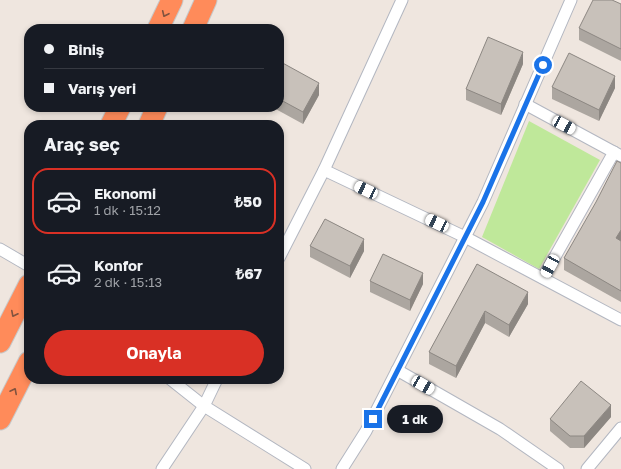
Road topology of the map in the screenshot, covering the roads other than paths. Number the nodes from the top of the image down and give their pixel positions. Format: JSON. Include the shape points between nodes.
{"nodes":[{"id":1,"x":172,"y":0,"type":"edge"},
{"id":2,"x":206,"y":0,"type":"edge"},
{"id":3,"x":402,"y":0,"type":"edge"},
{"id":4,"x":571,"y":0,"type":"edge"},
{"id":5,"x":160,"y":24,"type":"edge"},
{"id":6,"x":195,"y":24,"type":"edge"},
{"id":7,"x":525,"y":104,"type":"junction"},
{"id":8,"x":618,"y":154,"type":"edge"},
{"id":9,"x":324,"y":170,"type":"junction"},
{"id":10,"x":465,"y":237,"type":"junction"},
{"id":11,"x":284,"y":248,"type":"edge"},
{"id":12,"x":0,"y":249,"type":"edge"},
{"id":13,"x":24,"y":263,"type":"edge"},
{"id":14,"x":543,"y":278,"type":"junction"},
{"id":15,"x":24,"y":295,"type":"edge"},
{"id":16,"x":621,"y":320,"type":"edge"},
{"id":17,"x":0,"y":342,"type":"edge"},
{"id":18,"x":397,"y":370,"type":"junction"},
{"id":19,"x":24,"y":372,"type":"edge"},
{"id":20,"x":176,"y":384,"type":"edge"},
{"id":21,"x":215,"y":384,"type":"edge"},
{"id":22,"x":204,"y":406,"type":"junction"},
{"id":23,"x":0,"y":419,"type":"edge"},
{"id":24,"x":621,"y":428,"type":"edge"},
{"id":25,"x":162,"y":469,"type":"edge"},
{"id":26,"x":305,"y":469,"type":"edge"},
{"id":27,"x":342,"y":469,"type":"edge"},
{"id":28,"x":558,"y":469,"type":"edge"},
{"id":29,"x":587,"y":469,"type":"edge"}],
"edges":[{"from":1,"to":5,"type":"highway","one_way":true},
{"from":2,"to":6,"type":"highway"},
{"from":3,"to":9,"type":"street"},
{"from":4,"to":7,"type":"street"},
{"from":7,"to":8,"type":"street"},
{"from":7,"to":10,"type":"street","via":[[483,202]]},
{"from":8,"to":14,"type":"street"},
{"from":9,"to":10,"type":"street"},
{"from":9,"to":11,"type":"street"},
{"from":10,"to":14,"type":"street"},
{"from":10,"to":18,"type":"street"},
{"from":12,"to":13,"type":"street"},
{"from":14,"to":16,"type":"street"},
{"from":15,"to":17,"type":"highway","one_way":true},
{"from":18,"to":27,"type":"street","via":[[366,431]]},
{"from":18,"to":28,"type":"street","via":[[500,429]]},
{"from":23,"to":19,"type":"highway","one_way":true},
{"from":20,"to":22,"type":"street"},
{"from":21,"to":22,"type":"street"},
{"from":22,"to":25,"type":"street"},
{"from":22,"to":26,"type":"street"},
{"from":24,"to":29,"type":"street"}]}
